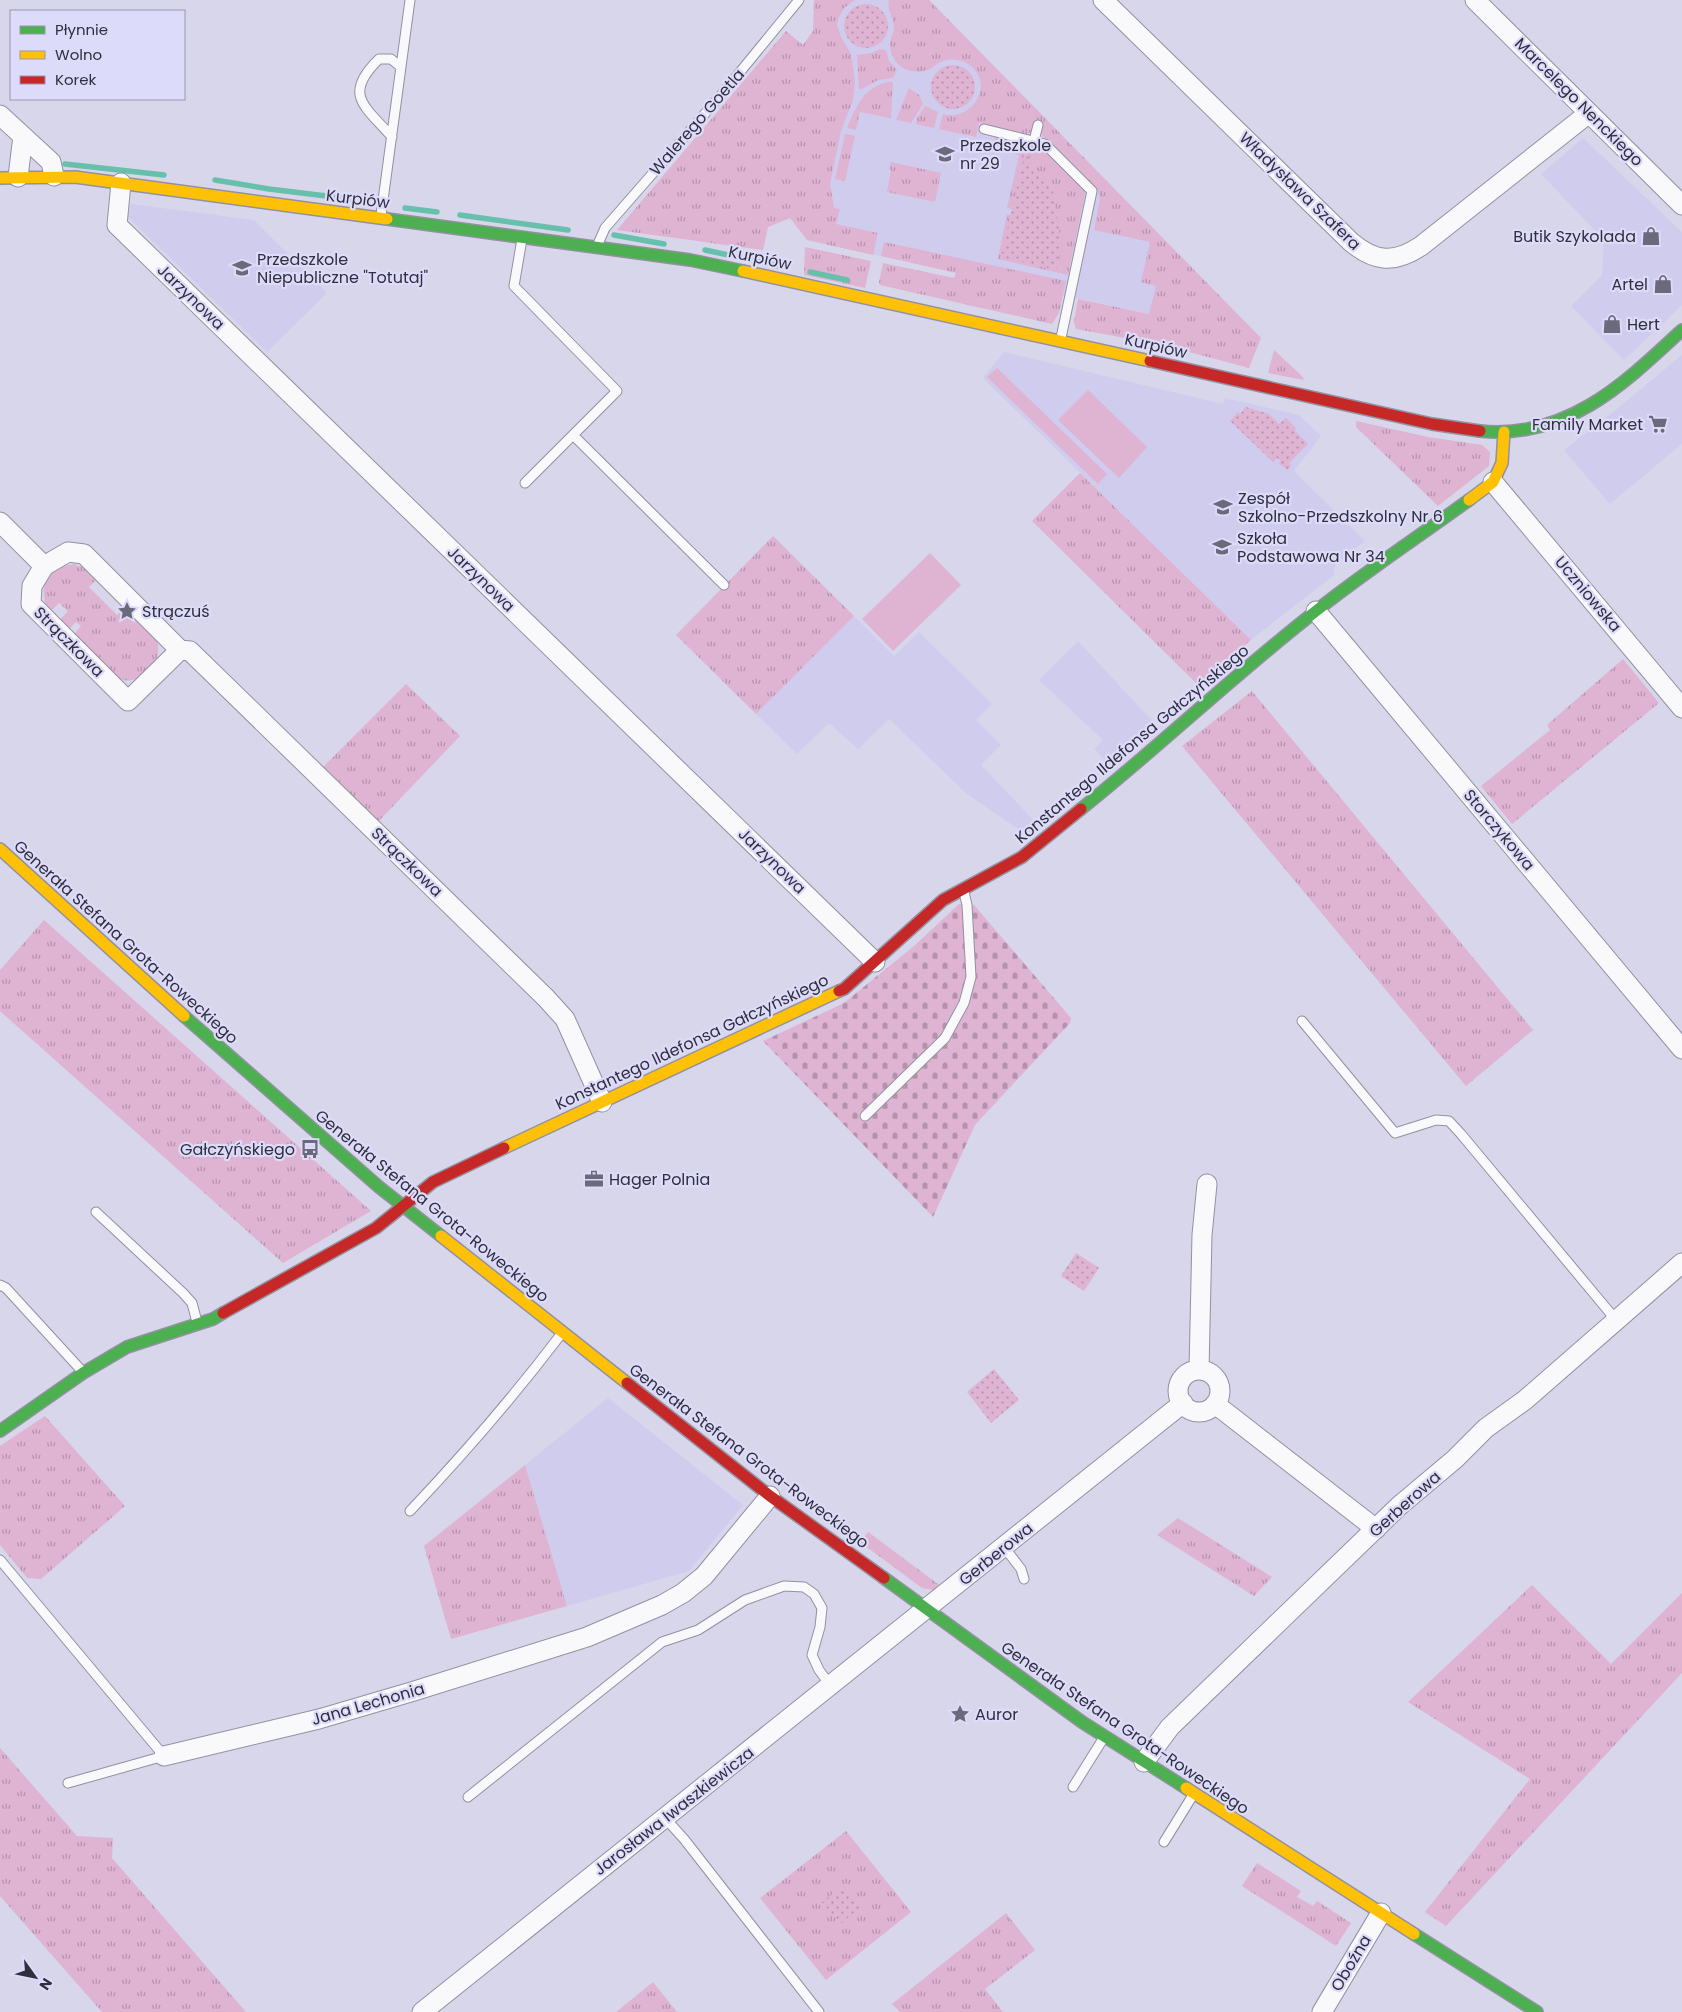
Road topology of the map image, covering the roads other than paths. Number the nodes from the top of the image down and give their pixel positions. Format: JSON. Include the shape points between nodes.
{"nodes":[{"id":1,"x":410,"y":0,"type":"edge"},
{"id":2,"x":800,"y":0,"type":"edge"},
{"id":3,"x":1103,"y":0,"type":"edge"},
{"id":4,"x":1475,"y":0,"type":"edge"},
{"id":5,"x":401,"y":67,"type":"junction"},
{"id":6,"x":1589,"y":113,"type":"junction"},
{"id":7,"x":0,"y":115,"type":"edge"},
{"id":8,"x":1038,"y":125,"type":"dead end"},
{"id":9,"x":984,"y":129,"type":"dead end"},
{"id":10,"x":23,"y":136,"type":"junction"},
{"id":11,"x":392,"y":137,"type":"junction"},
{"id":12,"x":1034,"y":141,"type":"junction"},
{"id":13,"x":54,"y":176,"type":"junction"},
{"id":14,"x":9,"y":178,"type":"edge"},
{"id":15,"x":121,"y":183,"type":"junction"},
{"id":16,"x":1682,"y":205,"type":"edge"},
{"id":17,"x":381,"y":218,"type":"junction"},
{"id":18,"x":523,"y":236,"type":"junction"},
{"id":19,"x":598,"y":246,"type":"junction"},
{"id":20,"x":1682,"y":330,"type":"edge"},
{"id":21,"x":1061,"y":341,"type":"junction"},
{"id":22,"x":1504,"y":432,"type":"junction"},
{"id":23,"x":573,"y":436,"type":"junction"},
{"id":24,"x":1493,"y":482,"type":"junction"},
{"id":25,"x":525,"y":483,"type":"dead end"},
{"id":26,"x":0,"y":522,"type":"edge"},
{"id":27,"x":44,"y":566,"type":"junction"},
{"id":28,"x":724,"y":585,"type":"dead end"},
{"id":29,"x":1316,"y":611,"type":"junction"},
{"id":30,"x":180,"y":650,"type":"junction"},
{"id":31,"x":1682,"y":708,"type":"edge"},
{"id":32,"x":0,"y":849,"type":"edge"},
{"id":33,"x":963,"y":889,"type":"junction"},
{"id":34,"x":875,"y":962,"type":"junction"},
{"id":35,"x":1302,"y":1021,"type":"dead end"},
{"id":36,"x":1682,"y":1049,"type":"edge"},
{"id":37,"x":602,"y":1102,"type":"junction"},
{"id":38,"x":865,"y":1116,"type":"dead end"},
{"id":39,"x":1207,"y":1184,"type":"dead end"},
{"id":40,"x":402,"y":1206,"type":"junction"},
{"id":41,"x":96,"y":1212,"type":"dead end"},
{"id":42,"x":1682,"y":1263,"type":"edge"},
{"id":43,"x":0,"y":1285,"type":"edge"},
{"id":44,"x":1616,"y":1320,"type":"junction"},
{"id":45,"x":197,"y":1324,"type":"junction"},
{"id":46,"x":563,"y":1333,"type":"junction"},
{"id":47,"x":1199,"y":1370,"type":"junction"},
{"id":48,"x":84,"y":1373,"type":"junction"},
{"id":49,"x":1183,"y":1403,"type":"junction"},
{"id":50,"x":1215,"y":1404,"type":"junction"},
{"id":51,"x":0,"y":1431,"type":"edge"},
{"id":52,"x":770,"y":1496,"type":"junction"},
{"id":53,"x":410,"y":1511,"type":"dead end"},
{"id":54,"x":1376,"y":1529,"type":"junction"},
{"id":55,"x":1004,"y":1547,"type":"junction"},
{"id":56,"x":0,"y":1560,"type":"edge"},
{"id":57,"x":1024,"y":1579,"type":"dead end"},
{"id":58,"x":926,"y":1610,"type":"junction"},
{"id":59,"x":831,"y":1686,"type":"junction"},
{"id":60,"x":1105,"y":1737,"type":"junction"},
{"id":61,"x":164,"y":1756,"type":"junction"},
{"id":62,"x":1144,"y":1762,"type":"junction"},
{"id":63,"x":68,"y":1783,"type":"dead end"},
{"id":64,"x":1073,"y":1787,"type":"dead end"},
{"id":65,"x":1193,"y":1794,"type":"junction"},
{"id":66,"x":468,"y":1797,"type":"dead end"},
{"id":67,"x":664,"y":1818,"type":"junction"},
{"id":68,"x":1164,"y":1842,"type":"dead end"},
{"id":69,"x":1381,"y":1913,"type":"junction"},
{"id":70,"x":428,"y":2010,"type":"edge"},
{"id":71,"x":819,"y":2012,"type":"edge"},
{"id":72,"x":1322,"y":2012,"type":"edge"},
{"id":73,"x":1537,"y":2012,"type":"edge"}],
"edges":[{"from":1,"to":5,"type":"lane"},
{"from":2,"to":19,"type":"lane","name":"Walerego Goetla","via":[[605,228]]},
{"from":3,"to":6,"type":"street","name":"Władysława Szafera","via":[[1351,242],[1364,253],[1381,259],[1403,257],[1416,249]]},
{"from":4,"to":6,"type":"street","name":"Marcelego Nenckiego"},
{"from":5,"to":11,"type":"lane"},
{"from":5,"to":11,"type":"lane","via":[[391,59],[379,59],[365,73],[358,91],[361,101]]},
{"from":6,"to":16,"type":"street","name":"Marcelego Nenckiego"},
{"from":7,"to":10,"type":"street"},
{"from":8,"to":12,"type":"lane"},
{"from":9,"to":12,"type":"lane"},
{"from":10,"to":13,"type":"street","via":[[52,162]]},
{"from":10,"to":14,"type":"street"},
{"from":11,"to":17,"type":"lane"},
{"from":12,"to":21,"type":"lane","via":[[1045,144],[1092,191]]},
{"from":13,"to":14,"type":"street","name":"Kurpiów"},
{"from":13,"to":15,"type":"street","name":"Kurpiów"},
{"from":15,"to":17,"type":"street","name":"Kurpiów"},
{"from":15,"to":34,"type":"street","name":"Jarzynowa","via":[[117,225]]},
{"from":17,"to":18,"type":"street","name":"Kurpiów"},
{"from":18,"to":19,"type":"street","name":"Kurpiów"},
{"from":18,"to":23,"type":"lane","via":[[514,286],[617,390]]},
{"from":19,"to":21,"type":"street","name":"Kurpiów","via":[[690,260]]},
{"from":20,"to":22,"type":"street","name":"Kurpiów","via":[[1626,381],[1584,411],[1532,430]]},
{"from":21,"to":22,"type":"street","name":"Kurpiów","via":[[1432,424]]},
{"from":22,"to":24,"type":"street","via":[[1502,463]]},
{"from":23,"to":25,"type":"lane"},
{"from":23,"to":28,"type":"lane"},
{"from":24,"to":29,"type":"street","name":"Konstantego Ildefonsa Gałczyńskiego"},
{"from":24,"to":31,"type":"street","name":"Uczniowska"},
{"from":26,"to":27,"type":"street"},
{"from":27,"to":30,"type":"street","name":"Strączkowa","via":[[68,552],[84,554]]},
{"from":27,"to":30,"type":"street","name":"Strączkowa","via":[[32,586],[32,604],[128,701]]},
{"from":29,"to":33,"type":"street","name":"Konstantego Ildefonsa Gałczyńskiego","via":[[1022,857]]},
{"from":29,"to":36,"type":"street","name":"Storczykowa"},
{"from":30,"to":37,"type":"street","name":"Strączkowa","via":[[190,651],[546,998],[565,1020]]},
{"from":32,"to":40,"type":"street","name":"Generała Stefana Grota-Roweckiego","via":[[271,1094]]},
{"from":33,"to":34,"type":"street","name":"Konstantego Ildefonsa Gałczyńskiego","via":[[943,900]]},
{"from":33,"to":38,"type":"lane","via":[[967,904],[971,977],[964,1003],[944,1038]]},
{"from":34,"to":37,"type":"street","name":"Konstantego Ildefonsa Gałczyńskiego","via":[[844,989]]},
{"from":35,"to":44,"type":"lane","via":[[1395,1133],[1436,1120],[1449,1121]]},
{"from":37,"to":40,"type":"street","name":"Konstantego Ildefonsa Gałczyńskiego","via":[[433,1182]]},
{"from":39,"to":47,"type":"street","via":[[1202,1234]]},
{"from":40,"to":45,"type":"street","name":"Konstantego Ildefonsa Gałczyńskiego","via":[[376,1228],[213,1320]]},
{"from":40,"to":46,"type":"street","name":"Generała Stefana Grota-Roweckiego"},
{"from":41,"to":45,"type":"lane","via":[[187,1298],[196,1313]]},
{"from":42,"to":44,"type":"street","name":"Gerberowa"},
{"from":43,"to":48,"type":"lane"},
{"from":44,"to":54,"type":"street","name":"Gerberowa","via":[[1525,1400],[1486,1428]]},
{"from":45,"to":48,"type":"street","name":"Konstantego Ildefonsa Gałczyńskiego","via":[[127,1347]]},
{"from":46,"to":52,"type":"street","name":"Generała Stefana Grota-Roweckiego"},
{"from":46,"to":53,"type":"lane","via":[[505,1405]]},
{"from":47,"to":49,"type":"street","via":[[1189,1373],[1181,1382],[1179,1393]]},
{"from":47,"to":50,"type":"street","via":[[1212,1374],[1218,1381],[1220,1391]]},
{"from":48,"to":51,"type":"street","name":"Konstantego Ildefonsa Gałczyńskiego"},
{"from":49,"to":50,"type":"street","via":[[1200,1411]]},
{"from":49,"to":55,"type":"street","name":"Gerberowa"},
{"from":50,"to":54,"type":"street"},
{"from":52,"to":58,"type":"street","name":"Generała Stefana Grota-Roweckiego"},
{"from":52,"to":61,"type":"street","name":"Jana Lechonia","via":[[704,1576],[662,1606],[586,1637],[410,1692]]},
{"from":54,"to":62,"type":"street","name":"Gerberowa","via":[[1170,1727]]},
{"from":55,"to":57,"type":"lane","via":[[1021,1569]]},
{"from":55,"to":58,"type":"street","name":"Gerberowa"},
{"from":56,"to":61,"type":"lane"},
{"from":58,"to":59,"type":"street","name":"Jarosława Iwaszkiewicza"},
{"from":58,"to":60,"type":"street","name":"Generała Stefana Grota-Roweckiego"},
{"from":59,"to":66,"type":"lane","via":[[818,1670],[812,1655],[822,1608],[814,1594],[804,1587],[784,1586],[745,1600],[698,1630],[662,1642]]},
{"from":59,"to":67,"type":"street","name":"Jarosława Iwaszkiewicza"},
{"from":60,"to":62,"type":"street","name":"Generała Stefana Grota-Roweckiego"},
{"from":60,"to":64,"type":"lane"},
{"from":61,"to":63,"type":"lane"},
{"from":62,"to":65,"type":"street","name":"Generała Stefana Grota-Roweckiego"},
{"from":65,"to":68,"type":"lane"},
{"from":65,"to":69,"type":"street","name":"Generała Stefana Grota-Roweckiego"},
{"from":67,"to":70,"type":"street","name":"Jarosława Iwaszkiewicza"},
{"from":67,"to":71,"type":"lane","via":[[684,1839]]},
{"from":69,"to":72,"type":"street","name":"Oboźna"},
{"from":69,"to":73,"type":"street","name":"Generała Stefana Grota-Roweckiego"}]}
